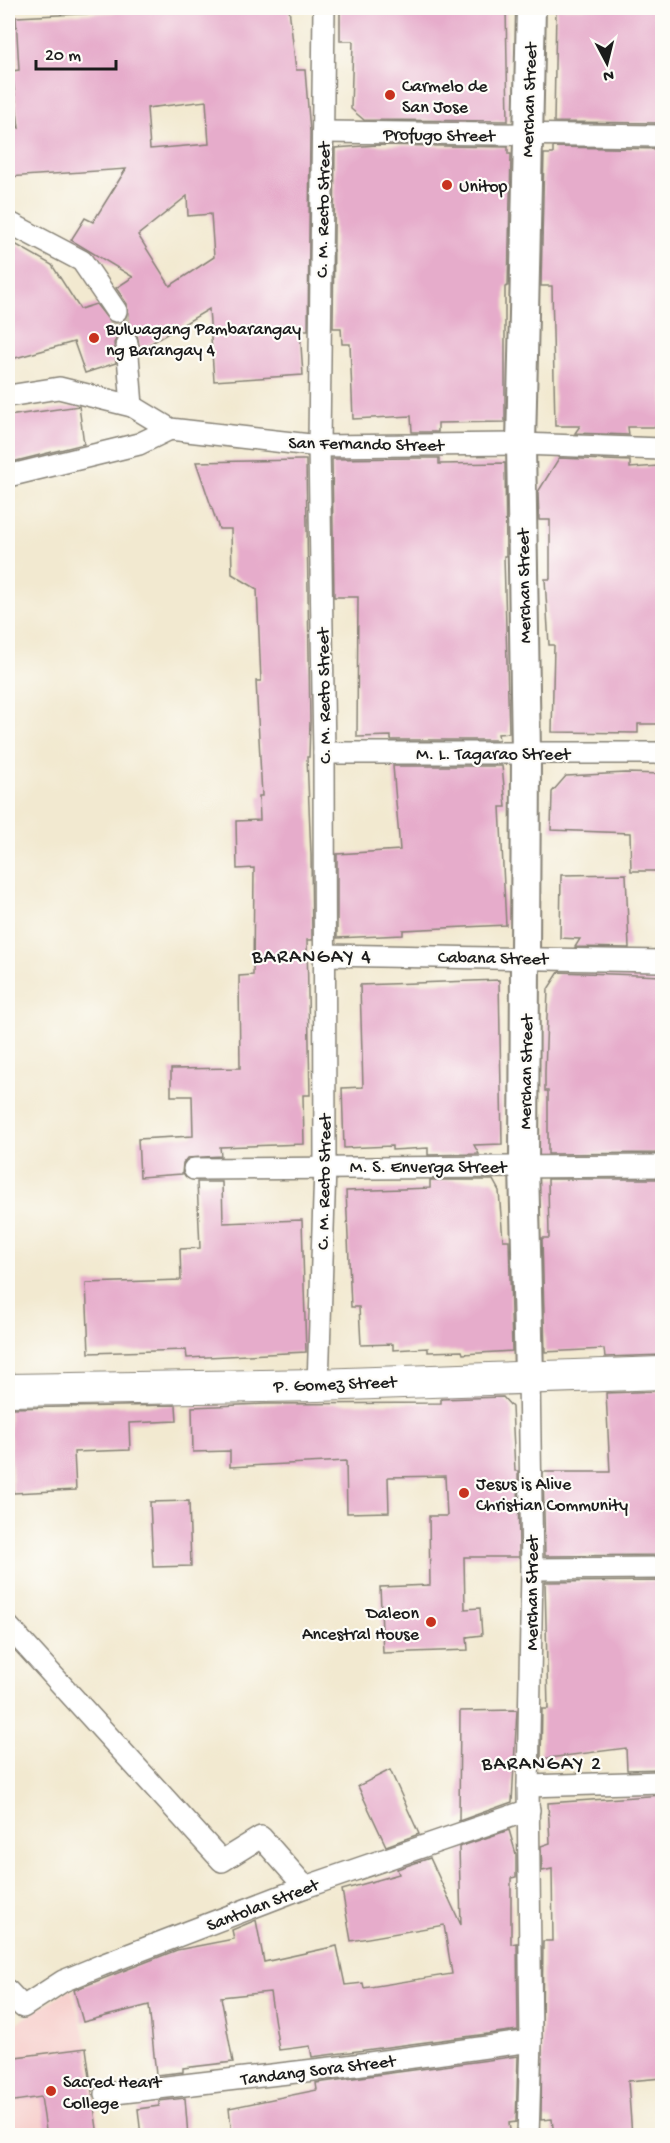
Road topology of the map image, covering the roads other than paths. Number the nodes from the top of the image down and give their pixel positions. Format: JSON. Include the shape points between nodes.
{"nodes":[{"id":1,"x":324,"y":8,"type":"edge"},
{"id":2,"x":531,"y":8,"type":"edge"},
{"id":3,"x":323,"y":132,"type":"junction"},
{"id":4,"x":526,"y":135,"type":"junction"},
{"id":5,"x":663,"y":136,"type":"edge"},
{"id":6,"x":8,"y":222,"type":"edge"},
{"id":7,"x":117,"y":311,"type":"tunnel mouth"},
{"id":8,"x":127,"y":343,"type":"tunnel mouth"},
{"id":9,"x":8,"y":396,"type":"edge"},
{"id":10,"x":132,"y":406,"type":"junction"},
{"id":11,"x":170,"y":429,"type":"junction"},
{"id":12,"x":521,"y":444,"type":"junction"},
{"id":13,"x":319,"y":446,"type":"junction"},
{"id":14,"x":663,"y":449,"type":"edge"},
{"id":15,"x":8,"y":476,"type":"edge"},
{"id":16,"x":324,"y":753,"type":"junction"},
{"id":17,"x":526,"y":753,"type":"junction"},
{"id":18,"x":663,"y":753,"type":"edge"},
{"id":19,"x":324,"y":955,"type":"junction"},
{"id":20,"x":526,"y":957,"type":"junction"},
{"id":21,"x":663,"y":961,"type":"edge"},
{"id":22,"x":524,"y":1166,"type":"junction"},
{"id":23,"x":663,"y":1166,"type":"edge"},
{"id":24,"x":324,"y":1167,"type":"junction"},
{"id":25,"x":194,"y":1169,"type":"dead end"},
{"id":26,"x":663,"y":1373,"type":"edge"},
{"id":27,"x":529,"y":1376,"type":"junction"},
{"id":28,"x":318,"y":1385,"type":"junction"},
{"id":29,"x":8,"y":1390,"type":"edge"},
{"id":30,"x":663,"y":1568,"type":"edge"},
{"id":31,"x":532,"y":1569,"type":"junction"},
{"id":32,"x":8,"y":1626,"type":"edge"},
{"id":33,"x":663,"y":1782,"type":"edge"},
{"id":34,"x":528,"y":1786,"type":"junction"},
{"id":35,"x":530,"y":1810,"type":"junction"},
{"id":36,"x":305,"y":1887,"type":"junction"},
{"id":37,"x":8,"y":1991,"type":"edge"},
{"id":38,"x":531,"y":2041,"type":"junction"},
{"id":39,"x":106,"y":2094,"type":"dead end"},
{"id":40,"x":528,"y":2136,"type":"edge"}],
"edges":[{"from":1,"to":3,"type":"street","name":"C. M. Recto Street"},
{"from":2,"to":4,"type":"main road","name":"Merchan Street"},
{"from":3,"to":4,"type":"street","name":"Profugo Street"},
{"from":3,"to":13,"type":"street","name":"C. M. Recto Street"},
{"from":4,"to":5,"type":"street","name":"Profugo Street"},
{"from":4,"to":12,"type":"main road","name":"Merchan Street"},
{"from":6,"to":7,"type":"street","via":[[82,261]]},
{"from":8,"to":10,"type":"street"},
{"from":9,"to":10,"type":"street","name":"San Fernando Street","via":[[59,388]]},
{"from":10,"to":11,"type":"street","name":"San Fernando Street"},
{"from":11,"to":13,"type":"street","name":"San Fernando Street"},
{"from":11,"to":15,"type":"street","via":[[139,444]]},
{"from":12,"to":13,"type":"street","name":"San Fernando Street"},
{"from":12,"to":14,"type":"street","name":"San Fernando Street"},
{"from":12,"to":17,"type":"main road","name":"Merchan Street"},
{"from":13,"to":16,"type":"street","name":"C. M. Recto Street"},
{"from":16,"to":17,"type":"street","name":"M. L. Tagarao Street"},
{"from":16,"to":19,"type":"street","name":"C. M. Recto Street"},
{"from":17,"to":18,"type":"street","name":"M. L. Tagarao Street"},
{"from":17,"to":20,"type":"main road","name":"Merchan Street"},
{"from":19,"to":20,"type":"street","name":"Cabana Street"},
{"from":19,"to":24,"type":"street","name":"C. M. Recto Street"},
{"from":20,"to":21,"type":"street","name":"Cabana Street"},
{"from":20,"to":22,"type":"main road","name":"Merchan Street"},
{"from":22,"to":23,"type":"street","name":"M. S. Enverga Street"},
{"from":22,"to":24,"type":"street","name":"M. S. Enverga Street"},
{"from":22,"to":27,"type":"main road","name":"Merchan Street"},
{"from":24,"to":25,"type":"street","name":"M. S. Enverga Street"},
{"from":24,"to":28,"type":"street","name":"C. M. Recto Street"},
{"from":26,"to":27,"type":"main road","name":"P. Gomez Street"},
{"from":27,"to":28,"type":"main road","name":"P. Gomez Street"},
{"from":27,"to":31,"type":"street","name":"Merchan Street"},
{"from":28,"to":29,"type":"main road","name":"P. Gomez Street"},
{"from":30,"to":31,"type":"street"},
{"from":31,"to":34,"type":"street","name":"Merchan Street"},
{"from":32,"to":36,"type":"street","via":[[222,1861],[261,1837]]},
{"from":33,"to":34,"type":"street"},
{"from":34,"to":35,"type":"street","name":"Merchan Street"},
{"from":35,"to":36,"type":"street","name":"Santolan Street"},
{"from":35,"to":38,"type":"street","name":"Merchan Street"},
{"from":36,"to":37,"type":"street","name":"Santolan Street","via":[[63,1981],[23,2007]]},
{"from":38,"to":39,"type":"street","name":"Tandang Sora Street"},
{"from":38,"to":40,"type":"street","name":"Merchan Street"}]}
